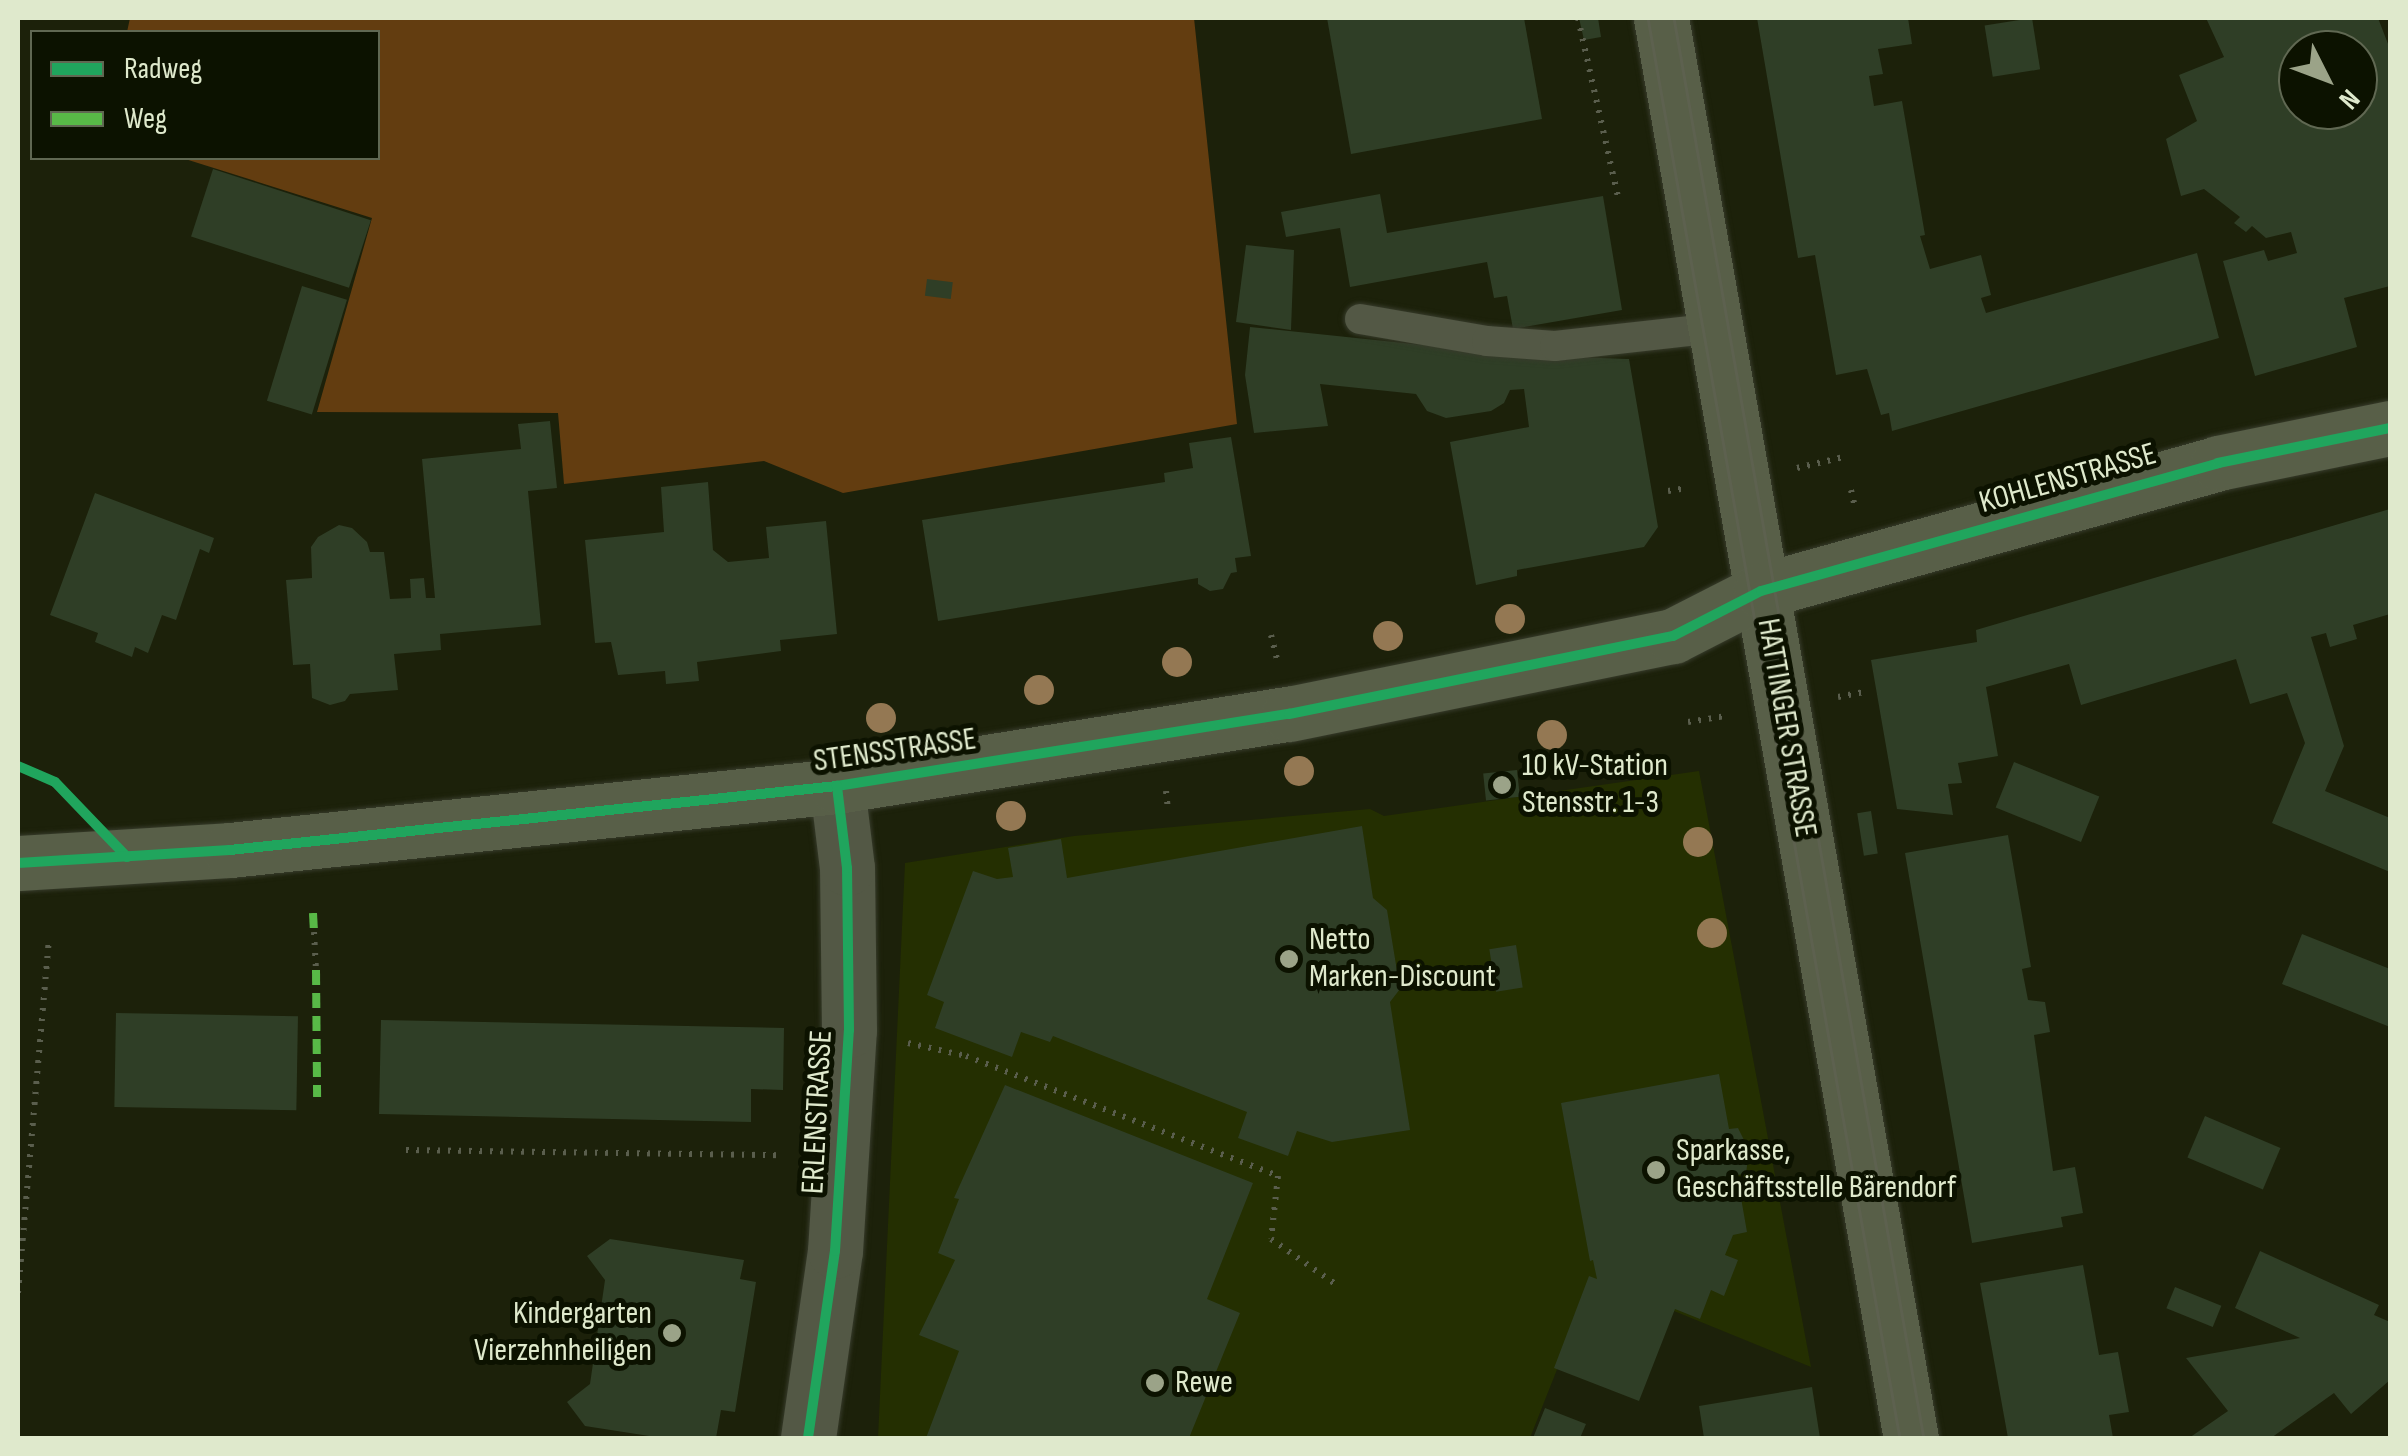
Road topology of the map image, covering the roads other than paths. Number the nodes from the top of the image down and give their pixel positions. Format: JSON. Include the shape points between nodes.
{"nodes":[{"id":1,"x":1660,"y":18,"type":"edge"},
{"id":2,"x":1360,"y":319,"type":"dead end"},
{"id":3,"x":1715,"y":328,"type":"junction"},
{"id":4,"x":2390,"y":428,"type":"edge"},
{"id":5,"x":1762,"y":592,"type":"junction"},
{"id":6,"x":838,"y":786,"type":"junction"},
{"id":7,"x":18,"y":863,"type":"edge"},
{"id":8,"x":808,"y":1438,"type":"edge"},
{"id":9,"x":1911,"y":1438,"type":"edge"}],
"edges":[{"from":1,"to":3,"type":"street","name":"HATTINGER STRASSE"},
{"from":2,"to":3,"type":"lane","via":[[1555,346]]},
{"from":3,"to":5,"type":"street","name":"HATTINGER STRASSE"},
{"from":4,"to":5,"type":"street","name":"KOHLENSTRASSE","via":[[2218,463]]},
{"from":5,"to":6,"type":"street","name":"STENSSTRASSE","via":[[1672,636],[1289,714]]},
{"from":5,"to":9,"type":"street","name":"HATTINGER STRASSE"},
{"from":6,"to":7,"type":"street","name":"STENSSTRASSE","via":[[230,850]]},
{"from":6,"to":8,"type":"street","name":"ERLENSTRASSE","via":[[847,868],[848,1030],[834,1251]]}]}
